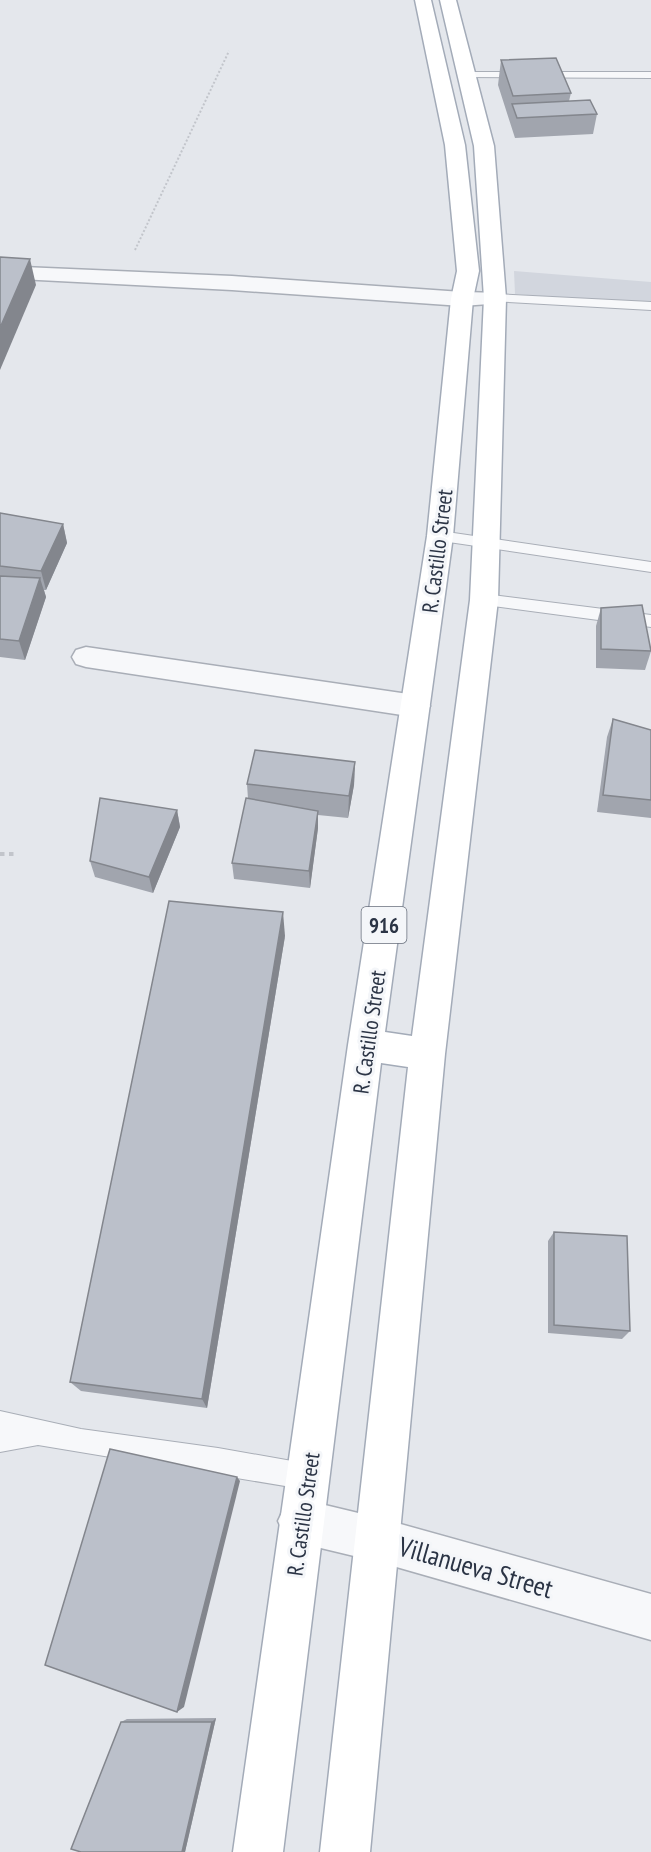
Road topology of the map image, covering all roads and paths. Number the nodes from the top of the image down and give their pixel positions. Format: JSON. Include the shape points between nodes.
{"nodes":[{"id":1,"x":423,"y":0,"type":"edge"},
{"id":2,"x":448,"y":0,"type":"edge"},
{"id":3,"x":229,"y":51,"type":"dead end"},
{"id":4,"x":467,"y":75,"type":"junction"},
{"id":5,"x":651,"y":75,"type":"edge"},
{"id":6,"x":0,"y":272,"type":"edge"},
{"id":7,"x":122,"y":278,"type":"junction"},
{"id":8,"x":495,"y":298,"type":"junction"},
{"id":9,"x":462,"y":299,"type":"junction"},
{"id":10,"x":651,"y":306,"type":"edge"},
{"id":11,"x":440,"y":536,"type":"junction"},
{"id":12,"x":486,"y":542,"type":"junction"},
{"id":13,"x":651,"y":567,"type":"edge"},
{"id":14,"x":484,"y":600,"type":"junction"},
{"id":15,"x":651,"y":621,"type":"edge"},
{"id":16,"x":86,"y":657,"type":"dead end"},
{"id":17,"x":416,"y":706,"type":"junction"},
{"id":18,"x":0,"y":854,"type":"edge"},
{"id":19,"x":15,"y":854,"type":"dead end"},
{"id":20,"x":366,"y":1045,"type":"junction"},
{"id":21,"x":427,"y":1054,"type":"junction"},
{"id":22,"x":0,"y":1423,"type":"edge"},
{"id":23,"x":39,"y":1434,"type":"junction"},
{"id":24,"x":0,"y":1440,"type":"edge"},
{"id":25,"x":309,"y":1477,"type":"junction"},
{"id":26,"x":300,"y":1521,"type":"junction"},
{"id":27,"x":379,"y":1540,"type":"junction"},
{"id":28,"x":651,"y":1617,"type":"edge"},
{"id":29,"x":258,"y":1852,"type":"edge"},
{"id":30,"x":345,"y":1852,"type":"edge"}],
"edges":[{"from":1,"to":9,"type":"main road","name":"R. Castillo Street","number":"916","via":[[455,145],[468,271]]},
{"from":2,"to":4,"type":"main road","name":"R. Castillo Street"},
{"from":3,"to":7,"type":"path"},
{"from":4,"to":5,"type":"lane"},
{"from":4,"to":8,"type":"main road","name":"R. Castillo Street","via":[[484,146]]},
{"from":6,"to":7,"type":"street"},
{"from":7,"to":9,"type":"street"},
{"from":8,"to":9,"type":"street"},
{"from":8,"to":10,"type":"lane"},
{"from":8,"to":12,"type":"main road","name":"R. Castillo Street"},
{"from":9,"to":11,"type":"main road","name":"R. Castillo Street","number":"916"},
{"from":11,"to":12,"type":"lane"},
{"from":11,"to":17,"type":"main road","name":"R. Castillo Street","number":"916"},
{"from":12,"to":13,"type":"lane"},
{"from":12,"to":14,"type":"main road","name":"R. Castillo Street"},
{"from":14,"to":15,"type":"lane"},
{"from":14,"to":21,"type":"main road","name":"R. Castillo Street"},
{"from":16,"to":17,"type":"street"},
{"from":17,"to":20,"type":"main road","name":"R. Castillo Street","number":"916"},
{"from":18,"to":19,"type":"path"},
{"from":20,"to":21,"type":"main road"},
{"from":20,"to":25,"type":"main road","name":"R. Castillo Street","number":"916"},
{"from":21,"to":27,"type":"main road","name":"R. Castillo Street"},
{"from":22,"to":23,"type":"lane"},
{"from":23,"to":24,"type":"lane"},
{"from":23,"to":25,"type":"lane"},
{"from":25,"to":26,"type":"main road","name":"R. Castillo Street","number":"916"},
{"from":26,"to":27,"type":"street","name":"Villanueva Street"},
{"from":26,"to":29,"type":"main road","name":"R. Castillo Street","number":"916"},
{"from":27,"to":28,"type":"street","name":"Villanueva Street"},
{"from":27,"to":30,"type":"main road","name":"R. Castillo Street"}]}
